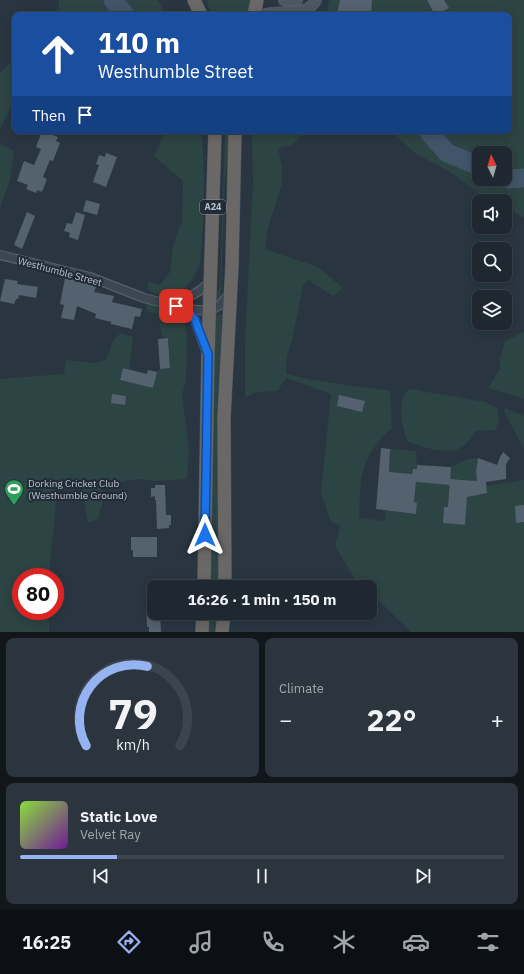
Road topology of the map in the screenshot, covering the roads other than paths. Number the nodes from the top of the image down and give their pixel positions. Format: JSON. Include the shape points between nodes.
{"nodes":[{"id":1,"x":257,"y":0,"type":"edge"},
{"id":2,"x":284,"y":0,"type":"edge"},
{"id":3,"x":297,"y":0,"type":"edge"},
{"id":4,"x":316,"y":0,"type":"edge"},
{"id":5,"x":195,"y":1,"type":"edge"},
{"id":6,"x":200,"y":12,"type":"edge"},
{"id":7,"x":255,"y":12,"type":"edge"},
{"id":8,"x":286,"y":12,"type":"edge"},
{"id":9,"x":215,"y":134,"type":"edge"},
{"id":10,"x":235,"y":134,"type":"edge"},
{"id":11,"x":0,"y":255,"type":"edge"},
{"id":12,"x":210,"y":280,"type":"junction"},
{"id":13,"x":230,"y":292,"type":"junction"},
{"id":14,"x":165,"y":303,"type":"junction"},
{"id":15,"x":186,"y":309,"type":"junction"},
{"id":16,"x":209,"y":311,"type":"junction"},
{"id":17,"x":208,"y":354,"type":"junction"},
{"id":18,"x":204,"y":580,"type":"edge"},
{"id":19,"x":225,"y":580,"type":"edge"},
{"id":20,"x":203,"y":620,"type":"edge"},
{"id":21,"x":223,"y":620,"type":"edge"},
{"id":22,"x":202,"y":632,"type":"edge"},
{"id":23,"x":222,"y":632,"type":"edge"}],
"edges":[{"from":1,"to":7,"type":"highway"},
{"from":2,"to":3,"type":"main road"},
{"from":4,"to":8,"type":"main road","via":[[302,10]]},
{"from":5,"to":6,"type":"highway"},
{"from":9,"to":12,"type":"highway","number":"A24"},
{"from":10,"to":13,"type":"highway","number":"A24"},
{"from":11,"to":14,"type":"street","name":"Westhumble Street","via":[[90,277],[144,298]]},
{"from":12,"to":14,"type":"street","name":"Westhumble Street","via":[[195,294],[180,301]]},
{"from":12,"to":16,"type":"highway","number":"A24"},
{"from":13,"to":16,"type":"street","via":[[220,305]]},
{"from":13,"to":19,"type":"highway","number":"A24","via":[[224,418]]},
{"from":14,"to":15,"type":"street","name":"Westhumble Street"},
{"from":15,"to":16,"type":"street","name":"Westhumble Street"},
{"from":15,"to":17,"type":"street","via":[[195,320]]},
{"from":16,"to":17,"type":"highway","number":"A24"},
{"from":17,"to":18,"type":"highway","number":"A24"},
{"from":20,"to":22,"type":"highway"},
{"from":21,"to":23,"type":"highway"}]}
